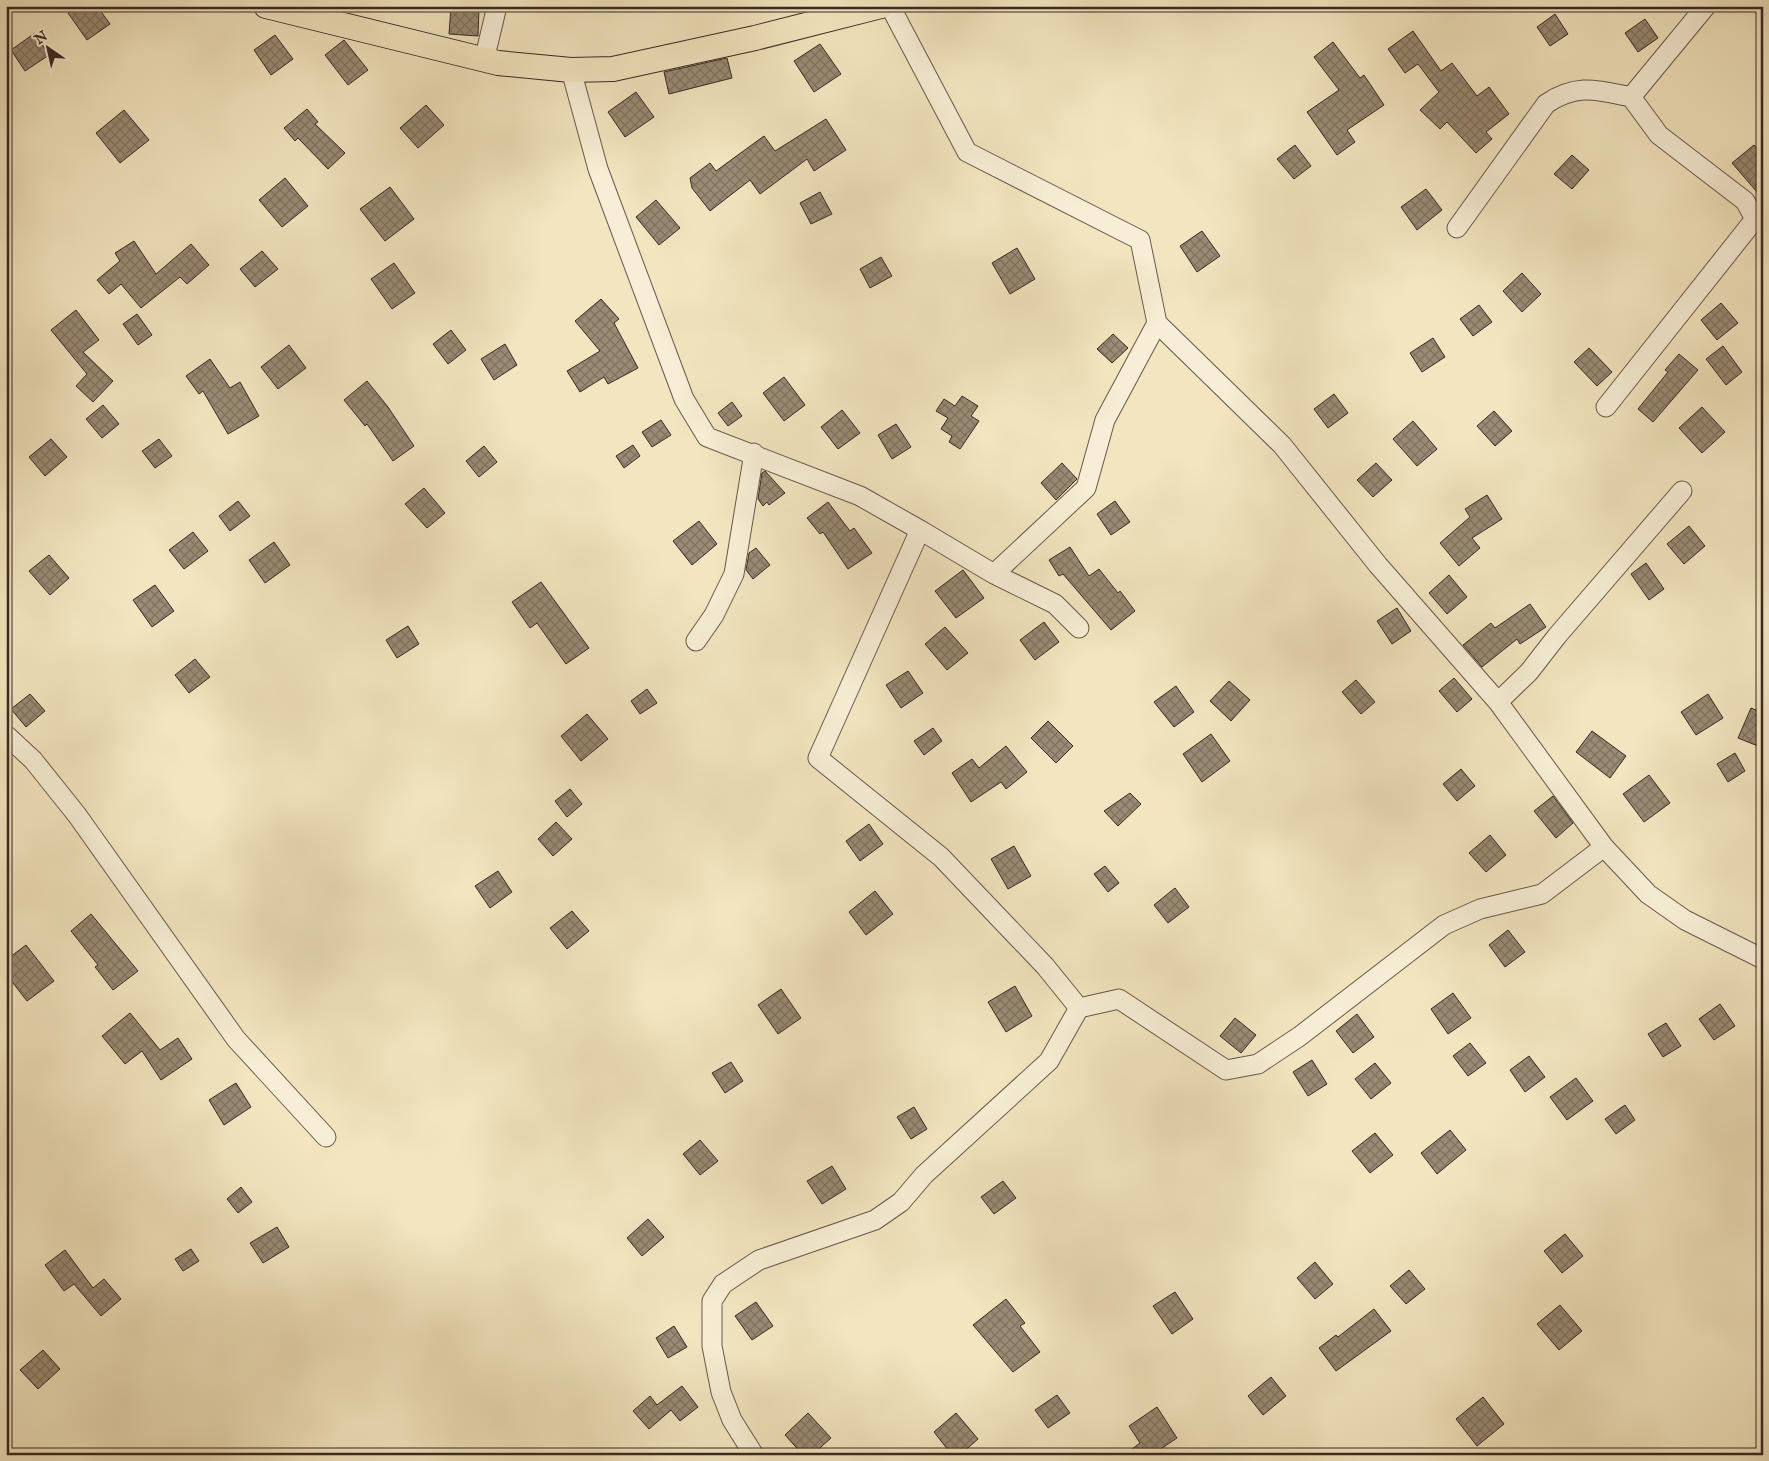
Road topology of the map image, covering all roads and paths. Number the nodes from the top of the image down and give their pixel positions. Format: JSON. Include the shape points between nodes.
{"nodes":[{"id":1,"x":266,"y":6,"type":"edge"},
{"id":2,"x":497,"y":6,"type":"edge"},
{"id":3,"x":881,"y":6,"type":"edge"},
{"id":4,"x":890,"y":6,"type":"edge"},
{"id":5,"x":1706,"y":6,"type":"edge"},
{"id":6,"x":488,"y":61,"type":"junction"},
{"id":7,"x":571,"y":70,"type":"junction"},
{"id":8,"x":1631,"y":97,"type":"junction"},
{"id":9,"x":1457,"y":228,"type":"dead end"},
{"id":10,"x":1157,"y":322,"type":"junction"},
{"id":11,"x":1606,"y":407,"type":"dead end"},
{"id":12,"x":754,"y":453,"type":"junction"},
{"id":13,"x":1682,"y":491,"type":"dead end"},
{"id":14,"x":920,"y":530,"type":"junction"},
{"id":15,"x":994,"y":574,"type":"junction"},
{"id":16,"x":1079,"y":628,"type":"dead end"},
{"id":17,"x":696,"y":641,"type":"dead end"},
{"id":18,"x":1498,"y":702,"type":"junction"},
{"id":19,"x":6,"y":735,"type":"edge"},
{"id":20,"x":1604,"y":847,"type":"junction"},
{"id":21,"x":1763,"y":959,"type":"edge"},
{"id":22,"x":1079,"y":1008,"type":"junction"},
{"id":23,"x":326,"y":1137,"type":"dead end"},
{"id":24,"x":754,"y":1455,"type":"edge"}],
"edges":[{"from":1,"to":6,"type":"main road"},
{"from":2,"to":6,"type":"street","via":[[486,52]]},
{"from":3,"to":7,"type":"main road","via":[[613,69]]},
{"from":4,"to":10,"type":"street","via":[[967,152],[1140,240]]},
{"from":5,"to":8,"type":"street"},
{"from":6,"to":7,"type":"main road"},
{"from":7,"to":12,"type":"street","via":[[598,169],[684,399],[707,436]]},
{"from":8,"to":9,"type":"street","via":[[1586,88],[1562,94],[1546,104]]},
{"from":8,"to":11,"type":"street","via":[[1659,135],[1745,201],[1755,219]]},
{"from":10,"to":15,"type":"street","via":[[1105,420],[1086,488]]},
{"from":10,"to":18,"type":"street","via":[[1282,445],[1378,565]]},
{"from":12,"to":14,"type":"street","via":[[860,496]]},
{"from":12,"to":17,"type":"street","via":[[734,574],[714,615]]},
{"from":13,"to":18,"type":"street","via":[[1529,672]]},
{"from":14,"to":15,"type":"street"},
{"from":14,"to":22,"type":"street","via":[[818,758],[941,857],[1045,966]]},
{"from":15,"to":16,"type":"street","via":[[1055,604]]},
{"from":18,"to":20,"type":"street"},
{"from":19,"to":23,"type":"street","via":[[33,760],[77,815],[236,1040]]},
{"from":20,"to":21,"type":"street","via":[[1648,894],[1684,920]]},
{"from":20,"to":22,"type":"street","via":[[1542,894],[1480,908],[1444,925],[1300,1036],[1258,1064],[1226,1070],[1119,999]]},
{"from":22,"to":24,"type":"street","via":[[1049,1061],[924,1175],[901,1202],[875,1220],[760,1260],[723,1284],[712,1301],[712,1346],[721,1392],[732,1420]]}]}
